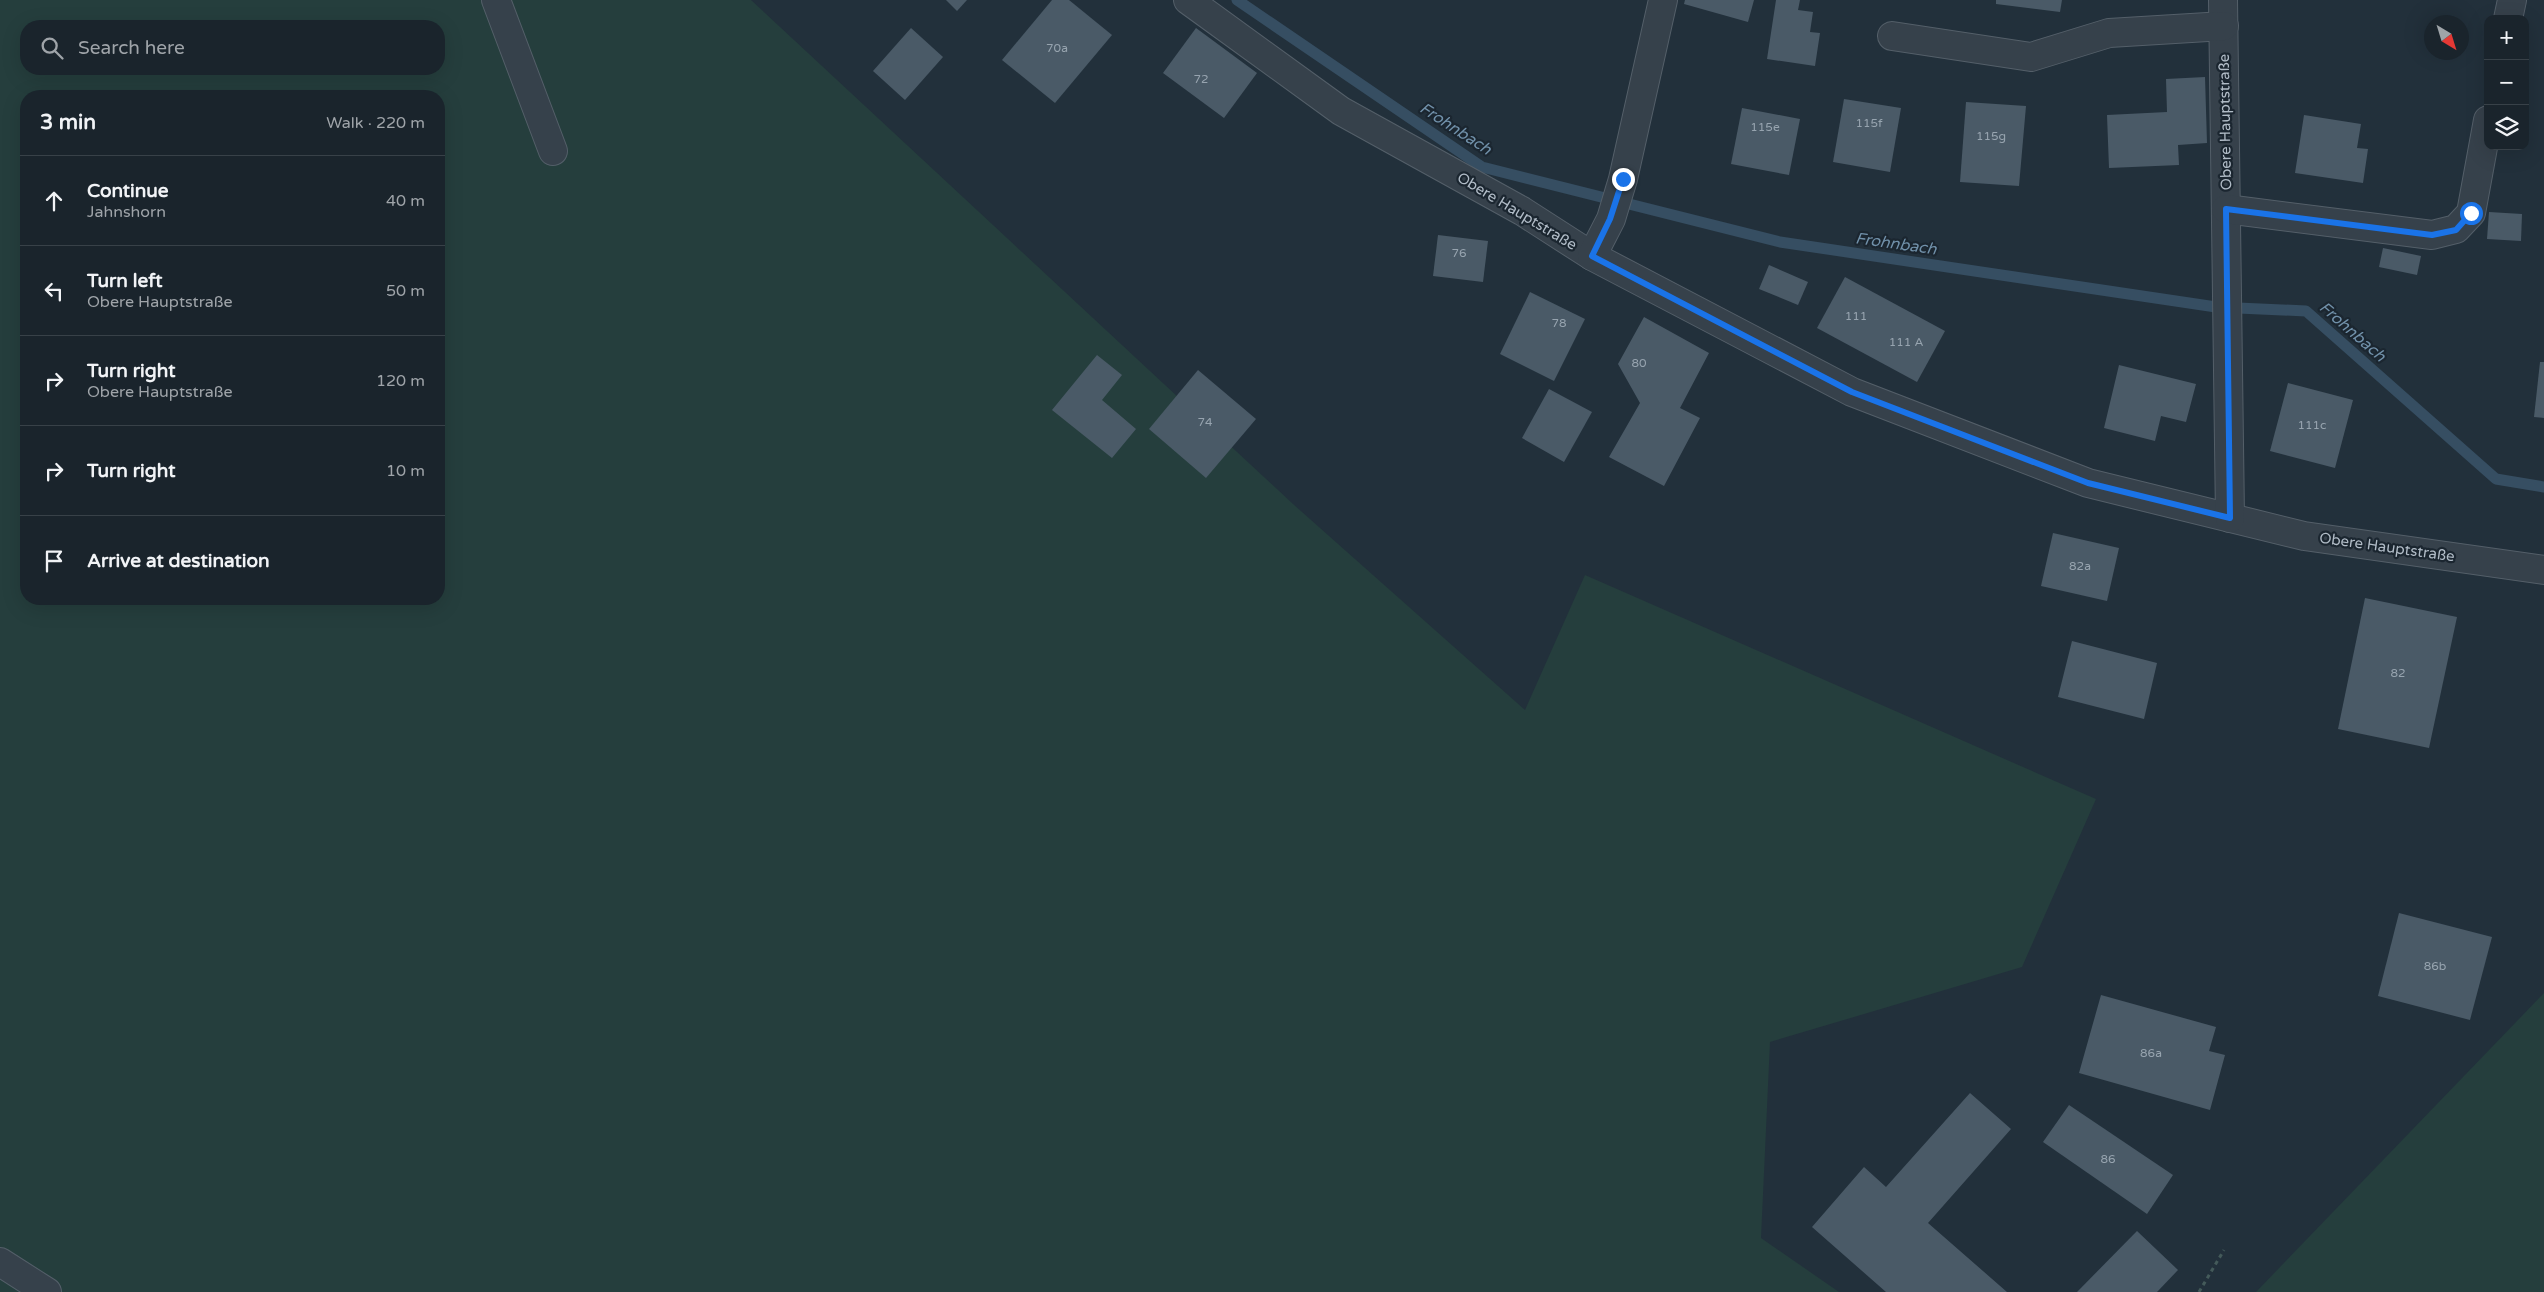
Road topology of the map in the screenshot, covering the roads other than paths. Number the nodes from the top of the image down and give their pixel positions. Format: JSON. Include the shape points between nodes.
{"nodes":[{"id":1,"x":496,"y":0,"type":"edge"},
{"id":2,"x":1188,"y":0,"type":"edge"},
{"id":3,"x":1663,"y":0,"type":"edge"},
{"id":4,"x":2512,"y":0,"type":"edge"},
{"id":5,"x":2224,"y":13,"type":"edge"},
{"id":6,"x":2509,"y":15,"type":"edge"},
{"id":7,"x":1892,"y":36,"type":"dead end"},
{"id":8,"x":2484,"y":142,"type":"edge"},
{"id":9,"x":553,"y":151,"type":"dead end"},
{"id":10,"x":2226,"y":209,"type":"junction"},
{"id":11,"x":1592,"y":256,"type":"junction"},
{"id":12,"x":2230,"y":518,"type":"junction"},
{"id":13,"x":2544,"y":570,"type":"edge"},
{"id":14,"x":0,"y":1262,"type":"edge"},
{"id":15,"x":47,"y":1292,"type":"edge"}],
"edges":[{"from":1,"to":9,"type":"street"},
{"from":2,"to":11,"type":"street","name":"Obere Hauptstraße","via":[[1342,111],[1522,212]]},
{"from":3,"to":11,"type":"street","via":[[1623,179],[1610,219]]},
{"from":4,"to":6,"type":"street"},
{"from":5,"to":7,"type":"street","name":"Obere Hauptstraße","via":[[2109,33],[2031,57]]},
{"from":5,"to":10,"type":"street","name":"Obere Hauptstraße"},
{"from":8,"to":10,"type":"street","via":[[2471,213],[2456,230],[2432,235]]},
{"from":10,"to":12,"type":"street","name":"Obere Hauptstraße"},
{"from":11,"to":12,"type":"street","name":"Obere Hauptstraße","via":[[1852,392],[2088,483]]},
{"from":12,"to":13,"type":"street","name":"Obere Hauptstraße","via":[[2304,536]]},
{"from":14,"to":15,"type":"street"}]}
